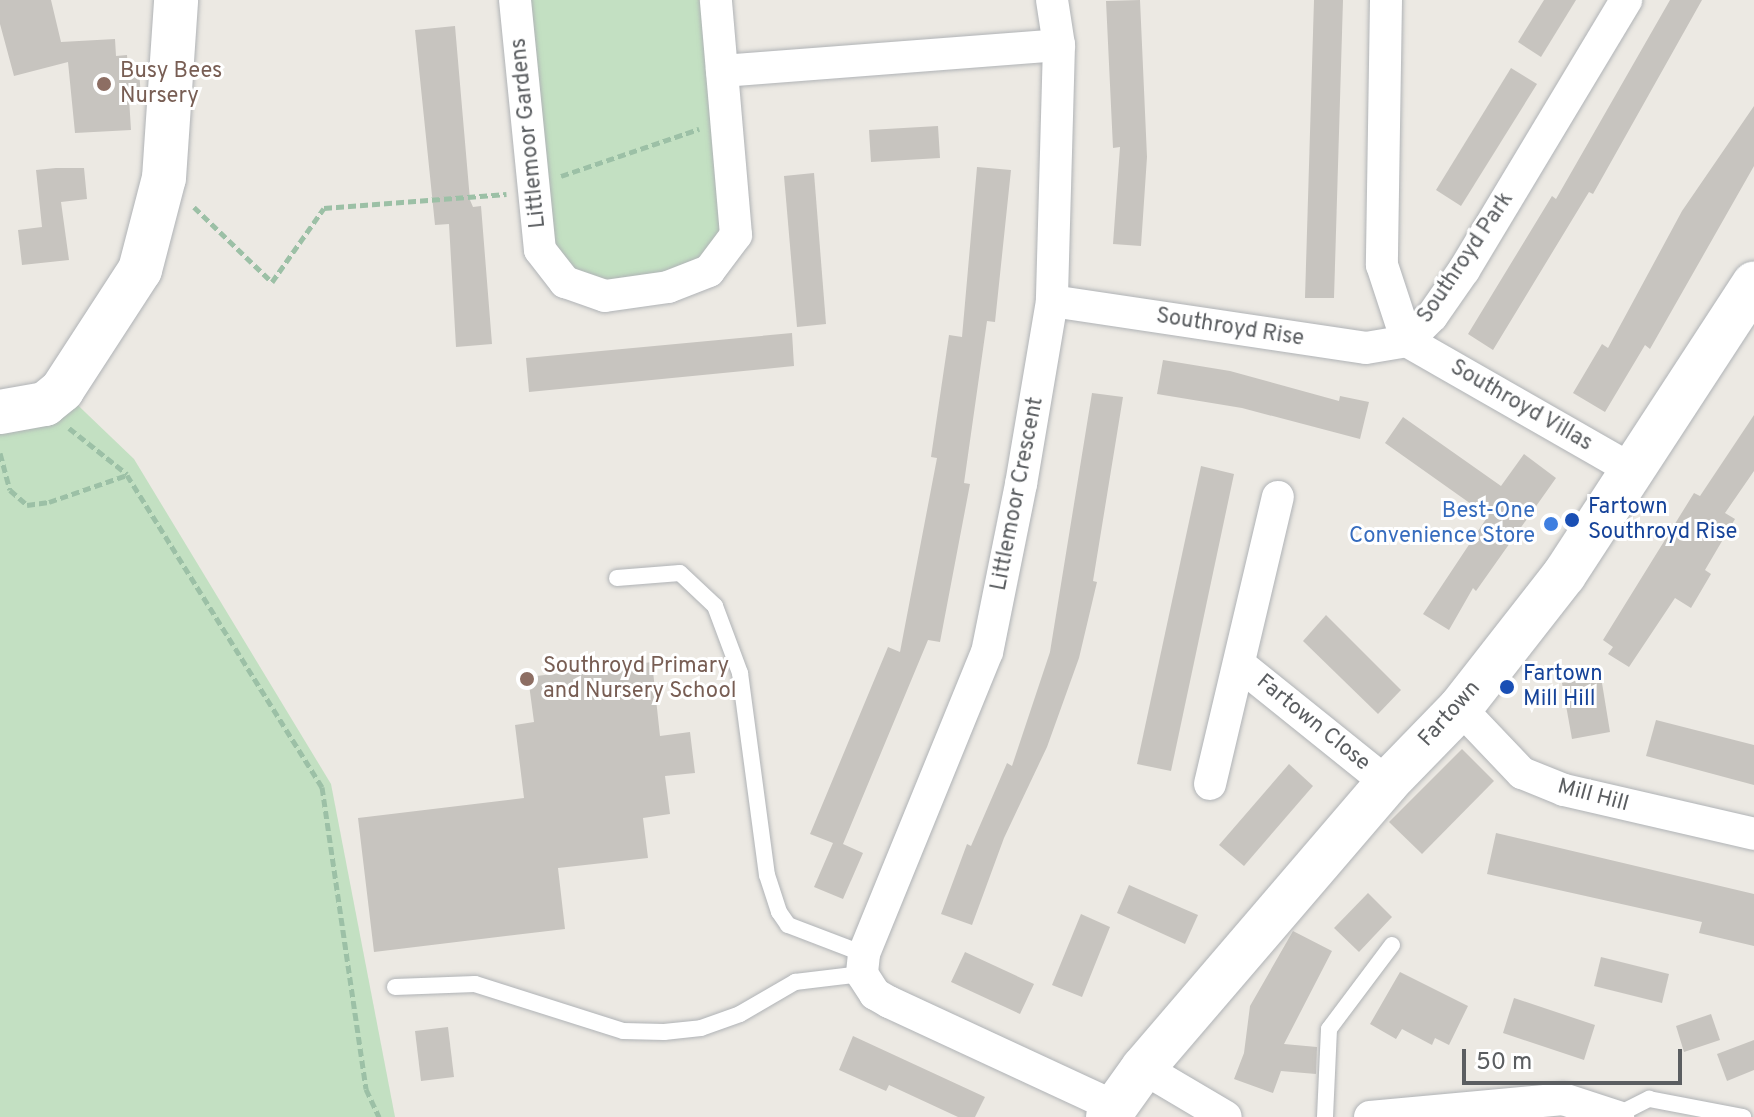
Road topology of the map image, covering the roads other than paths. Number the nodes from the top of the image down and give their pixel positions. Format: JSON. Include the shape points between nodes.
{"nodes":[{"id":1,"x":176,"y":0,"type":"edge"},
{"id":2,"x":515,"y":0,"type":"edge"},
{"id":3,"x":716,"y":0,"type":"edge"},
{"id":4,"x":1052,"y":0,"type":"edge"},
{"id":5,"x":1386,"y":0,"type":"edge"},
{"id":6,"x":1626,"y":0,"type":"edge"},
{"id":7,"x":1059,"y":45,"type":"junction"},
{"id":8,"x":722,"y":71,"type":"junction"},
{"id":9,"x":1754,"y":283,"type":"edge"},
{"id":10,"x":1052,"y":301,"type":"junction"},
{"id":11,"x":1407,"y":341,"type":"junction"},
{"id":12,"x":0,"y":412,"type":"edge"},
{"id":13,"x":1634,"y":471,"type":"junction"},
{"id":14,"x":1278,"y":497,"type":"dead end"},
{"id":15,"x":617,"y":578,"type":"dead end"},
{"id":16,"x":1239,"y":664,"type":"junction"},
{"id":17,"x":1460,"y":708,"type":"junction"},
{"id":18,"x":1387,"y":783,"type":"junction"},
{"id":19,"x":1210,"y":784,"type":"dead end"},
{"id":20,"x":1754,"y":834,"type":"edge"},
{"id":21,"x":1392,"y":945,"type":"dead end"},
{"id":22,"x":863,"y":964,"type":"junction"},
{"id":23,"x":395,"y":987,"type":"dead end"},
{"id":24,"x":1143,"y":1068,"type":"junction"},
{"id":25,"x":1112,"y":1112,"type":"edge"},
{"id":26,"x":1619,"y":1116,"type":"edge"},
{"id":27,"x":1226,"y":1117,"type":"edge"},
{"id":28,"x":1325,"y":1117,"type":"edge"},
{"id":29,"x":1370,"y":1117,"type":"edge"},
{"id":30,"x":1743,"y":1117,"type":"edge"}],
"edges":[{"from":1,"to":12,"type":"street","via":[[164,178],[140,270],[101,336],[45,404]]},
{"from":2,"to":8,"type":"street","name":"Littlemoor Gardens","via":[[540,250],[565,282],[605,296],[668,287],[709,271],[736,235]]},
{"from":3,"to":8,"type":"street","name":"Littlemoor Gardens"},
{"from":4,"to":7,"type":"street","name":"Littlemoor Crescent"},
{"from":5,"to":11,"type":"street","name":"Southroyd Park","via":[[1382,265]]},
{"from":6,"to":11,"type":"street","name":"Southroyd Park","via":[[1464,270]]},
{"from":7,"to":8,"type":"street"},
{"from":7,"to":10,"type":"street","name":"Littlemoor Crescent"},
{"from":9,"to":13,"type":"street","name":"Fartown"},
{"from":10,"to":11,"type":"street","name":"Southroyd Rise","via":[[1366,348]]},
{"from":10,"to":22,"type":"street","name":"Littlemoor Crescent","via":[[987,652]]},
{"from":11,"to":13,"type":"street","name":"Southroyd Villas"},
{"from":13,"to":17,"type":"street","name":"Fartown","via":[[1564,575]]},
{"from":14,"to":16,"type":"street","name":"Fartown Close"},
{"from":15,"to":22,"type":"lane","via":[[680,573],[715,606],[740,673],[767,875],[779,912],[788,925]]},
{"from":16,"to":18,"type":"street","name":"Fartown Close"},
{"from":16,"to":19,"type":"street","name":"Fartown Close"},
{"from":17,"to":18,"type":"street","name":"Fartown"},
{"from":17,"to":20,"type":"street","name":"Mill Hill","via":[[1522,773],[1564,790]]},
{"from":18,"to":24,"type":"street","name":"Fartown"},
{"from":21,"to":28,"type":"lane","via":[[1329,1029]]},
{"from":22,"to":23,"type":"lane","via":[[805,979],[701,1028],[664,1032],[623,1031],[475,984]]},
{"from":22,"to":25,"type":"street","via":[[875,994]]},
{"from":24,"to":25,"type":"street","name":"Fartown"},
{"from":24,"to":27,"type":"street"},
{"from":26,"to":29,"type":"street","via":[[1563,1099]]},
{"from":26,"to":30,"type":"lane","via":[[1649,1099]]}]}
